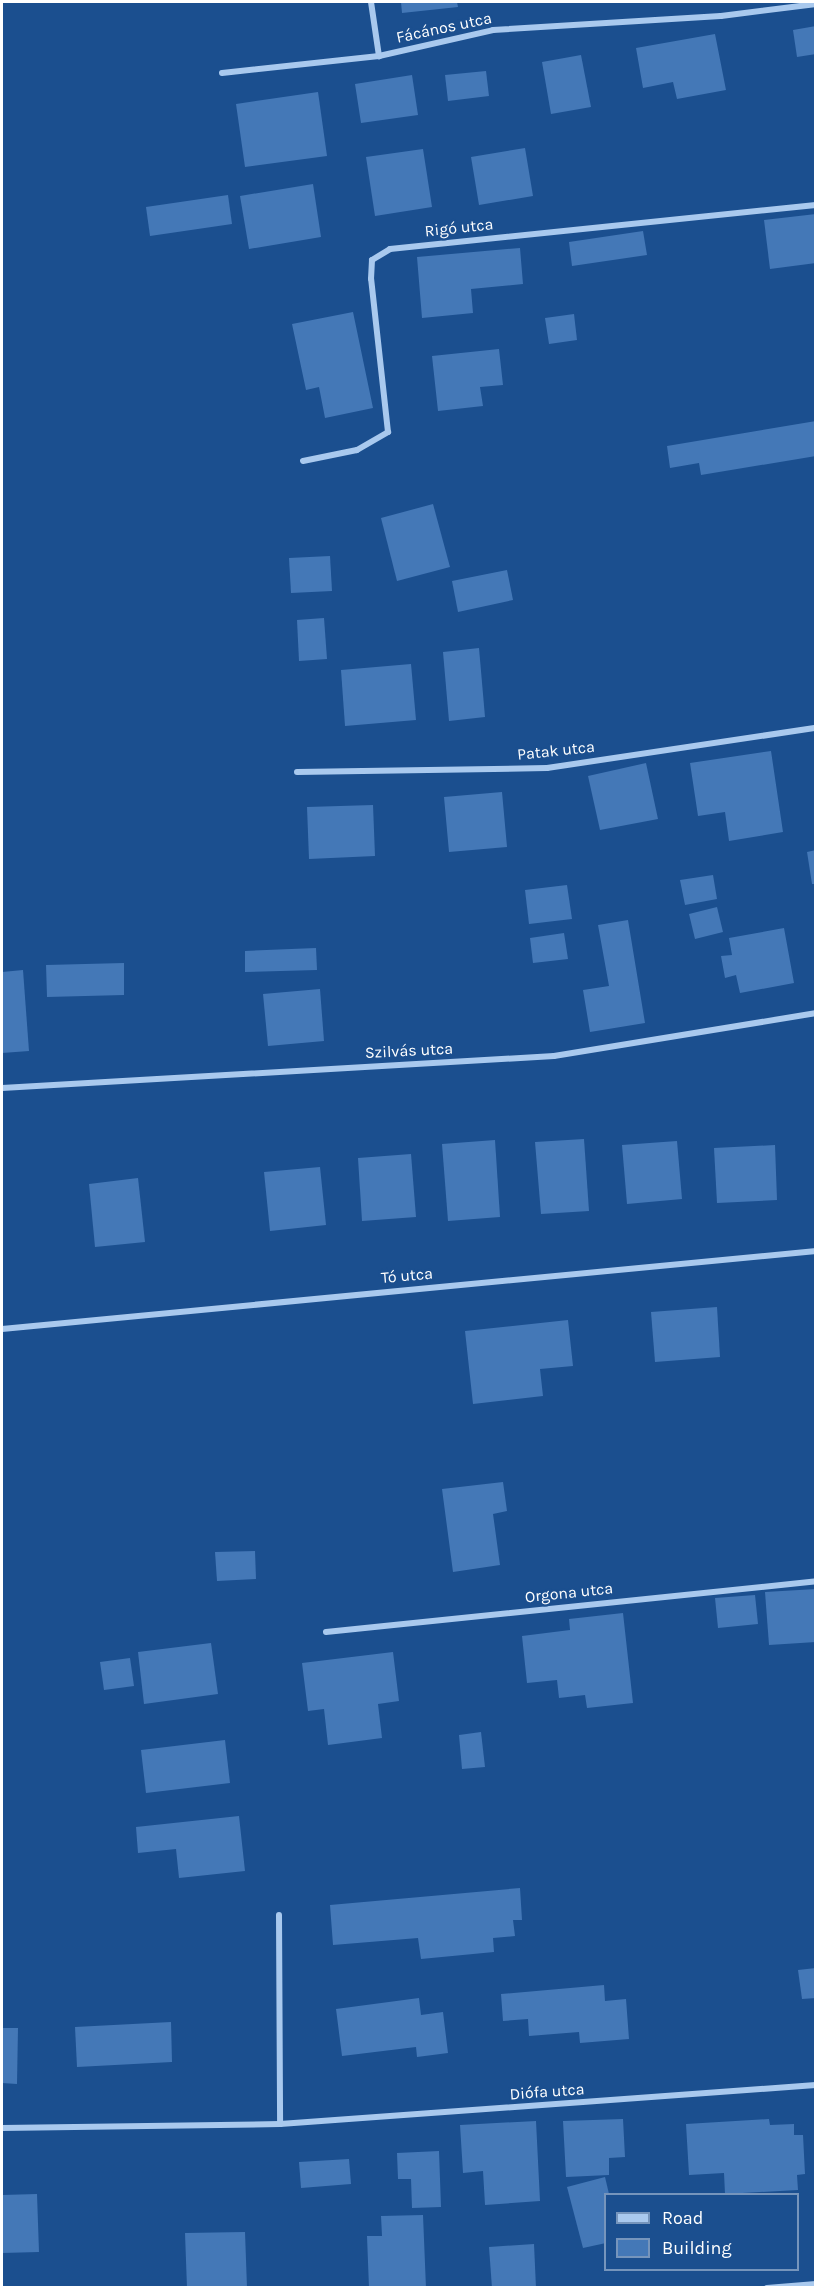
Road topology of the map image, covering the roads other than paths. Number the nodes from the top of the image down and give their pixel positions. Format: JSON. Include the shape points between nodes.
{"nodes":[{"id":1,"x":371,"y":2,"type":"edge"},
{"id":2,"x":816,"y":3,"type":"edge"},
{"id":3,"x":379,"y":56,"type":"junction"},
{"id":4,"x":222,"y":73,"type":"dead end"},
{"id":5,"x":816,"y":205,"type":"edge"},
{"id":6,"x":303,"y":461,"type":"dead end"},
{"id":7,"x":816,"y":728,"type":"edge"},
{"id":8,"x":297,"y":772,"type":"dead end"},
{"id":9,"x":816,"y":1014,"type":"edge"},
{"id":10,"x":2,"y":1089,"type":"edge"},
{"id":11,"x":816,"y":1251,"type":"edge"},
{"id":12,"x":2,"y":1329,"type":"edge"},
{"id":13,"x":816,"y":1581,"type":"edge"},
{"id":14,"x":326,"y":1632,"type":"dead end"},
{"id":15,"x":279,"y":1915,"type":"dead end"},
{"id":16,"x":816,"y":2085,"type":"edge"},
{"id":17,"x":280,"y":2124,"type":"junction"},
{"id":18,"x":2,"y":2128,"type":"edge"},
{"id":19,"x":816,"y":2284,"type":"edge"},
{"id":20,"x":767,"y":2288,"type":"edge"}],
"edges":[{"from":1,"to":3,"type":"street"},
{"from":2,"to":3,"type":"street","name":"Fácános utca","via":[[721,16],[493,30]]},
{"from":3,"to":4,"type":"street","name":"Fácános utca"},
{"from":5,"to":6,"type":"street","name":"Rigó utca","via":[[390,249],[372,260],[371,279],[388,432],[357,450]]},
{"from":7,"to":8,"type":"street","name":"Patak utca","via":[[547,768]]},
{"from":9,"to":10,"type":"street","name":"Szilvás utca","via":[[554,1056]]},
{"from":11,"to":12,"type":"street","name":"Tó utca"},
{"from":13,"to":14,"type":"street","name":"Orgona utca"},
{"from":15,"to":17,"type":"street"},
{"from":16,"to":17,"type":"street","name":"Diófa utca"},
{"from":17,"to":18,"type":"street","name":"Diófa utca"},
{"from":19,"to":20,"type":"street"}]}
